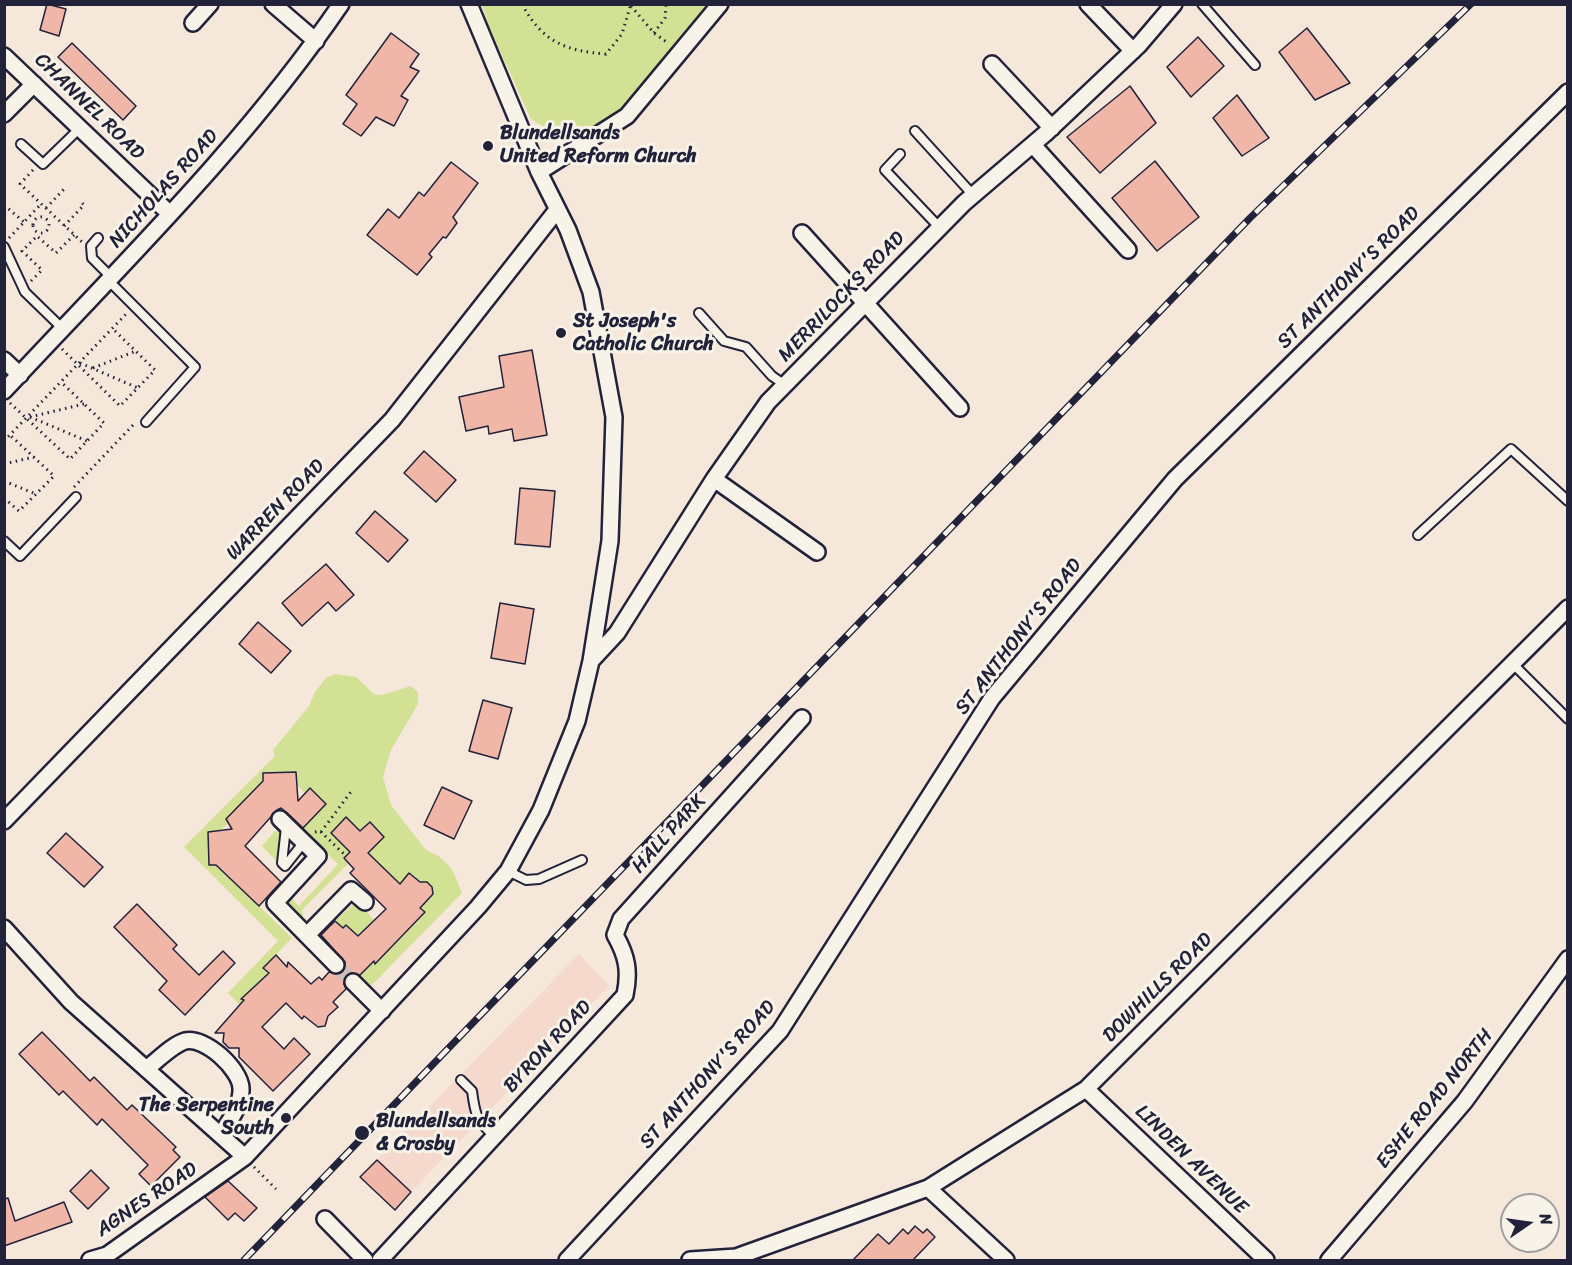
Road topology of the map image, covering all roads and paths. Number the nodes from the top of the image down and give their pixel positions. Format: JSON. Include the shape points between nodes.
{"nodes":[{"id":1,"x":210,"y":4,"type":"edge"},
{"id":2,"x":273,"y":4,"type":"edge"},
{"id":3,"x":341,"y":4,"type":"edge"},
{"id":4,"x":468,"y":4,"type":"edge"},
{"id":5,"x":522,"y":4,"type":"edge"},
{"id":6,"x":666,"y":4,"type":"edge"},
{"id":7,"x":720,"y":4,"type":"edge"},
{"id":8,"x":1088,"y":4,"type":"edge"},
{"id":9,"x":1174,"y":4,"type":"edge"},
{"id":10,"x":1202,"y":4,"type":"edge"},
{"id":11,"x":193,"y":23,"type":"dead end"},
{"id":12,"x":654,"y":33,"type":"junction"},
{"id":13,"x":316,"y":41,"type":"junction"},
{"id":14,"x":1133,"y":51,"type":"junction"},
{"id":15,"x":679,"y":54,"type":"junction"},
{"id":16,"x":4,"y":56,"type":"edge"},
{"id":17,"x":992,"y":64,"type":"dead end"},
{"id":18,"x":1255,"y":65,"type":"dead end"},
{"id":19,"x":34,"y":84,"type":"junction"},
{"id":20,"x":1568,"y":92,"type":"edge"},
{"id":21,"x":4,"y":114,"type":"edge"},
{"id":22,"x":80,"y":128,"type":"junction"},
{"id":23,"x":1052,"y":128,"type":"junction"},
{"id":24,"x":915,"y":131,"type":"dead end"},
{"id":25,"x":21,"y":144,"type":"dead end"},
{"id":26,"x":1033,"y":145,"type":"junction"},
{"id":27,"x":900,"y":154,"type":"dead end"},
{"id":28,"x":41,"y":163,"type":"junction"},
{"id":29,"x":539,"y":172,"type":"junction"},
{"id":30,"x":66,"y":188,"type":"dead end"},
{"id":31,"x":973,"y":195,"type":"junction"},
{"id":32,"x":82,"y":203,"type":"dead end"},
{"id":33,"x":41,"y":204,"type":"junction"},
{"id":34,"x":4,"y":205,"type":"edge"},
{"id":35,"x":46,"y":208,"type":"junction"},
{"id":36,"x":557,"y":210,"type":"junction"},
{"id":37,"x":51,"y":214,"type":"junction"},
{"id":38,"x":170,"y":214,"type":"junction"},
{"id":39,"x":31,"y":216,"type":"junction"},
{"id":40,"x":47,"y":218,"type":"junction"},
{"id":41,"x":34,"y":219,"type":"junction"},
{"id":42,"x":24,"y":222,"type":"junction"},
{"id":43,"x":64,"y":226,"type":"junction"},
{"id":44,"x":940,"y":228,"type":"junction"},
{"id":45,"x":802,"y":233,"type":"dead end"},
{"id":46,"x":38,"y":235,"type":"junction"},
{"id":47,"x":74,"y":235,"type":"junction"},
{"id":48,"x":98,"y":238,"type":"dead end"},
{"id":49,"x":4,"y":245,"type":"edge"},
{"id":50,"x":1128,"y":250,"type":"dead end"},
{"id":51,"x":91,"y":252,"type":"junction"},
{"id":52,"x":111,"y":279,"type":"junction"},
{"id":53,"x":23,"y":289,"type":"junction"},
{"id":54,"x":865,"y":304,"type":"junction"},
{"id":55,"x":134,"y":306,"type":"junction"},
{"id":56,"x":699,"y":313,"type":"dead end"},
{"id":57,"x":112,"y":328,"type":"junction"},
{"id":58,"x":58,"y":335,"type":"junction"},
{"id":59,"x":136,"y":351,"type":"junction"},
{"id":60,"x":4,"y":360,"type":"edge"},
{"id":61,"x":79,"y":364,"type":"junction"},
{"id":62,"x":92,"y":368,"type":"junction"},
{"id":63,"x":20,"y":375,"type":"junction"},
{"id":64,"x":62,"y":382,"type":"junction"},
{"id":65,"x":785,"y":385,"type":"junction"},
{"id":66,"x":138,"y":388,"type":"junction"},
{"id":67,"x":4,"y":392,"type":"edge"},
{"id":68,"x":4,"y":397,"type":"edge"},
{"id":69,"x":84,"y":404,"type":"junction"},
{"id":70,"x":960,"y":408,"type":"dead end"},
{"id":71,"x":28,"y":418,"type":"junction"},
{"id":72,"x":146,"y":422,"type":"joint"},
{"id":73,"x":10,"y":435,"type":"junction"},
{"id":74,"x":4,"y":441,"type":"edge"},
{"id":75,"x":87,"y":441,"type":"junction"},
{"id":76,"x":34,"y":457,"type":"junction"},
{"id":77,"x":4,"y":464,"type":"edge"},
{"id":78,"x":714,"y":479,"type":"junction"},
{"id":79,"x":4,"y":481,"type":"edge"},
{"id":80,"x":36,"y":494,"type":"junction"},
{"id":81,"x":76,"y":497,"type":"joint"},
{"id":82,"x":4,"y":498,"type":"edge"},
{"id":83,"x":1568,"y":501,"type":"edge"},
{"id":84,"x":1418,"y":535,"type":"dead end"},
{"id":85,"x":4,"y":541,"type":"edge"},
{"id":86,"x":817,"y":552,"type":"dead end"},
{"id":87,"x":1568,"y":608,"type":"edge"},
{"id":88,"x":591,"y":661,"type":"junction"},
{"id":89,"x":1512,"y":663,"type":"junction"},
{"id":90,"x":802,"y":718,"type":"dead end"},
{"id":91,"x":1568,"y":719,"type":"edge"},
{"id":92,"x":353,"y":789,"type":"dead end"},
{"id":93,"x":4,"y":821,"type":"edge"},
{"id":94,"x":284,"y":822,"type":"joint"},
{"id":95,"x":321,"y":832,"type":"dead end"},
{"id":96,"x":304,"y":843,"type":"junction"},
{"id":97,"x":582,"y":860,"type":"dead end"},
{"id":98,"x":508,"y":871,"type":"junction"},
{"id":99,"x":365,"y":902,"type":"dead end"},
{"id":100,"x":4,"y":928,"type":"edge"},
{"id":101,"x":307,"y":935,"type":"junction"},
{"id":102,"x":1568,"y":959,"type":"edge"},
{"id":103,"x":336,"y":965,"type":"tunnel mouth"},
{"id":104,"x":353,"y":982,"type":"tunnel mouth"},
{"id":105,"x":624,"y":995,"type":"joint"},
{"id":106,"x":382,"y":1011,"type":"junction"},
{"id":107,"x":146,"y":1069,"type":"junction"},
{"id":108,"x":461,"y":1080,"type":"dead end"},
{"id":109,"x":1086,"y":1089,"type":"junction"},
{"id":110,"x":221,"y":1135,"type":"junction"},
{"id":111,"x":494,"y":1136,"type":"junction"},
{"id":112,"x":245,"y":1157,"type":"junction"},
{"id":113,"x":928,"y":1188,"type":"junction"},
{"id":114,"x":276,"y":1189,"type":"dead end"},
{"id":115,"x":325,"y":1219,"type":"dead end"},
{"id":116,"x":738,"y":1259,"type":"edge"},
{"id":117,"x":90,"y":1260,"type":"edge"},
{"id":118,"x":365,"y":1260,"type":"edge"},
{"id":119,"x":380,"y":1260,"type":"edge"},
{"id":120,"x":567,"y":1260,"type":"edge"},
{"id":121,"x":690,"y":1260,"type":"edge"},
{"id":122,"x":1006,"y":1260,"type":"edge"},
{"id":123,"x":1266,"y":1260,"type":"edge"},
{"id":124,"x":1329,"y":1260,"type":"edge"}],
"edges":[{"from":1,"to":11,"type":"street"},
{"from":2,"to":13,"type":"street"},
{"from":3,"to":13,"type":"street","name":"NICHOLAS ROAD"},
{"from":4,"to":29,"type":"street"},
{"from":5,"to":12,"type":"path","via":[[548,40],[581,52],[606,54],[622,34],[631,4]]},
{"from":6,"to":12,"type":"path","via":[[665,18]]},
{"from":7,"to":15,"type":"street"},
{"from":8,"to":14,"type":"street"},
{"from":9,"to":14,"type":"street","name":"MERRILOCKS ROAD"},
{"from":10,"to":18,"type":"lane"},
{"from":12,"to":15,"type":"path"},
{"from":13,"to":38,"type":"street","name":"NICHOLAS ROAD"},
{"from":14,"to":23,"type":"street","name":"MERRILOCKS ROAD"},
{"from":15,"to":29,"type":"street","via":[[627,116]]},
{"from":16,"to":19,"type":"street","name":"CHANNEL ROAD"},
{"from":17,"to":23,"type":"street"},
{"from":19,"to":21,"type":"street"},
{"from":19,"to":22,"type":"street","name":"CHANNEL ROAD"},
{"from":20,"to":120,"type":"street","name":"ST ANTHONY'S ROAD","via":[[1175,479],[992,698],[780,1031]]},
{"from":22,"to":28,"type":"lane"},
{"from":22,"to":38,"type":"street","name":"CHANNEL ROAD"},
{"from":23,"to":26,"type":"street","name":"MERRILOCKS ROAD"},
{"from":24,"to":31,"type":"lane"},
{"from":25,"to":28,"type":"lane"},
{"from":26,"to":31,"type":"street","name":"MERRILOCKS ROAD"},
{"from":26,"to":50,"type":"street"},
{"from":27,"to":44,"type":"lane","via":[[885,170]]},
{"from":28,"to":33,"type":"path","via":[[20,184]]},
{"from":29,"to":36,"type":"street"},
{"from":30,"to":35,"type":"path"},
{"from":31,"to":44,"type":"street","name":"MERRILOCKS ROAD"},
{"from":32,"to":43,"type":"path"},
{"from":33,"to":35,"type":"path"},
{"from":33,"to":39,"type":"path"},
{"from":34,"to":42,"type":"path"},
{"from":35,"to":37,"type":"path"},
{"from":36,"to":88,"type":"street","via":[[591,292],[614,417],[610,541]]},
{"from":36,"to":93,"type":"street","name":"WARREN ROAD","via":[[392,420]]},
{"from":37,"to":40,"type":"path"},
{"from":37,"to":43,"type":"path"},
{"from":38,"to":52,"type":"street","name":"NICHOLAS ROAD"},
{"from":39,"to":41,"type":"path"},
{"from":39,"to":42,"type":"path"},
{"from":40,"to":41,"type":"path"},
{"from":40,"to":46,"type":"path","via":[[49,228]]},
{"from":41,"to":46,"type":"path","via":[[32,226]]},
{"from":42,"to":49,"type":"path"},
{"from":43,"to":47,"type":"path"},
{"from":44,"to":54,"type":"street","name":"MERRILOCKS ROAD"},
{"from":45,"to":54,"type":"street"},
{"from":46,"to":47,"type":"path","via":[[56,253]]},
{"from":46,"to":53,"type":"path","via":[[22,251],[42,270]]},
{"from":47,"to":51,"type":"path"},
{"from":48,"to":51,"type":"lane"},
{"from":49,"to":53,"type":"lane"},
{"from":51,"to":52,"type":"lane"},
{"from":52,"to":55,"type":"lane"},
{"from":52,"to":58,"type":"street","name":"NICHOLAS ROAD"},
{"from":53,"to":58,"type":"lane"},
{"from":54,"to":65,"type":"street","name":"MERRILOCKS ROAD"},
{"from":54,"to":70,"type":"street"},
{"from":55,"to":57,"type":"path"},
{"from":55,"to":72,"type":"lane","via":[[195,367]]},
{"from":56,"to":65,"type":"lane","via":[[724,341],[746,347]]},
{"from":57,"to":59,"type":"path"},
{"from":57,"to":61,"type":"path"},
{"from":58,"to":61,"type":"path"},
{"from":58,"to":63,"type":"street","name":"NICHOLAS ROAD"},
{"from":59,"to":62,"type":"path"},
{"from":59,"to":66,"type":"path","via":[[155,370]]},
{"from":60,"to":63,"type":"street"},
{"from":61,"to":62,"type":"path"},
{"from":61,"to":64,"type":"path"},
{"from":61,"to":66,"type":"path","via":[[120,406]]},
{"from":62,"to":66,"type":"path"},
{"from":63,"to":67,"type":"street","name":"NICHOLAS ROAD"},
{"from":64,"to":69,"type":"path"},
{"from":64,"to":71,"type":"path"},
{"from":65,"to":78,"type":"street","name":"MERRILOCKS ROAD","via":[[768,402]]},
{"from":68,"to":71,"type":"path"},
{"from":69,"to":71,"type":"path"},
{"from":69,"to":75,"type":"path","via":[[104,423]]},
{"from":71,"to":73,"type":"path"},
{"from":71,"to":75,"type":"path"},
{"from":71,"to":75,"type":"path","via":[[70,459]]},
{"from":72,"to":81,"type":"path","via":[[140,417],[70,491]]},
{"from":73,"to":74,"type":"path"},
{"from":73,"to":76,"type":"path"},
{"from":76,"to":77,"type":"path"},
{"from":76,"to":80,"type":"path","via":[[54,476]]},
{"from":78,"to":86,"type":"street"},
{"from":78,"to":88,"type":"street","name":"MERRILOCKS ROAD","via":[[617,633]]},
{"from":79,"to":80,"type":"path"},
{"from":80,"to":82,"type":"path","via":[[19,511]]},
{"from":81,"to":85,"type":"lane","via":[[20,556]]},
{"from":83,"to":84,"type":"lane","via":[[1510,449]]},
{"from":87,"to":89,"type":"street","name":"DOWHILLS ROAD"},
{"from":88,"to":98,"type":"street","via":[[577,720],[541,810]]},
{"from":89,"to":91,"type":"lane"},
{"from":89,"to":109,"type":"street","name":"DOWHILLS ROAD"},
{"from":90,"to":105,"type":"street","name":"HALL PARK","via":[[621,919],[615,935],[626,953],[629,976]]},
{"from":92,"to":95,"type":"path"},
{"from":94,"to":96,"type":"street"},
{"from":94,"to":96,"type":"lane","via":[[285,866]]},
{"from":96,"to":101,"type":"street","via":[[318,856],[275,903]]},
{"from":97,"to":98,"type":"lane","via":[[539,879],[526,880]]},
{"from":98,"to":106,"type":"street"},
{"from":99,"to":101,"type":"street","via":[[351,890]]},
{"from":100,"to":107,"type":"street","via":[[71,1002]]},
{"from":101,"to":103,"type":"street"},
{"from":102,"to":124,"type":"street","name":"ESHE ROAD NORTH","via":[[1465,1101]]},
{"from":104,"to":106,"type":"street"},
{"from":105,"to":111,"type":"street","name":"BYRON ROAD"},
{"from":106,"to":112,"type":"street","name":"AGNES ROAD"},
{"from":107,"to":110,"type":"street"},
{"from":107,"to":110,"type":"street","via":[[183,1042],[206,1043],[236,1073],[242,1087],[238,1105]]},
{"from":108,"to":111,"type":"lane","via":[[472,1091],[477,1118]]},
{"from":109,"to":113,"type":"street","name":"DOWHILLS ROAD"},
{"from":109,"to":123,"type":"street","name":"LINDEN AVENUE"},
{"from":110,"to":112,"type":"street"},
{"from":111,"to":119,"type":"street","name":"BYRON ROAD"},
{"from":112,"to":114,"type":"path"},
{"from":112,"to":117,"type":"street","name":"AGNES ROAD","via":[[107,1255]]},
{"from":113,"to":116,"type":"street","name":"DOWHILLS ROAD"},
{"from":113,"to":122,"type":"street"},
{"from":115,"to":118,"type":"street"},
{"from":116,"to":121,"type":"street","name":"DOWHILLS ROAD"}]}
